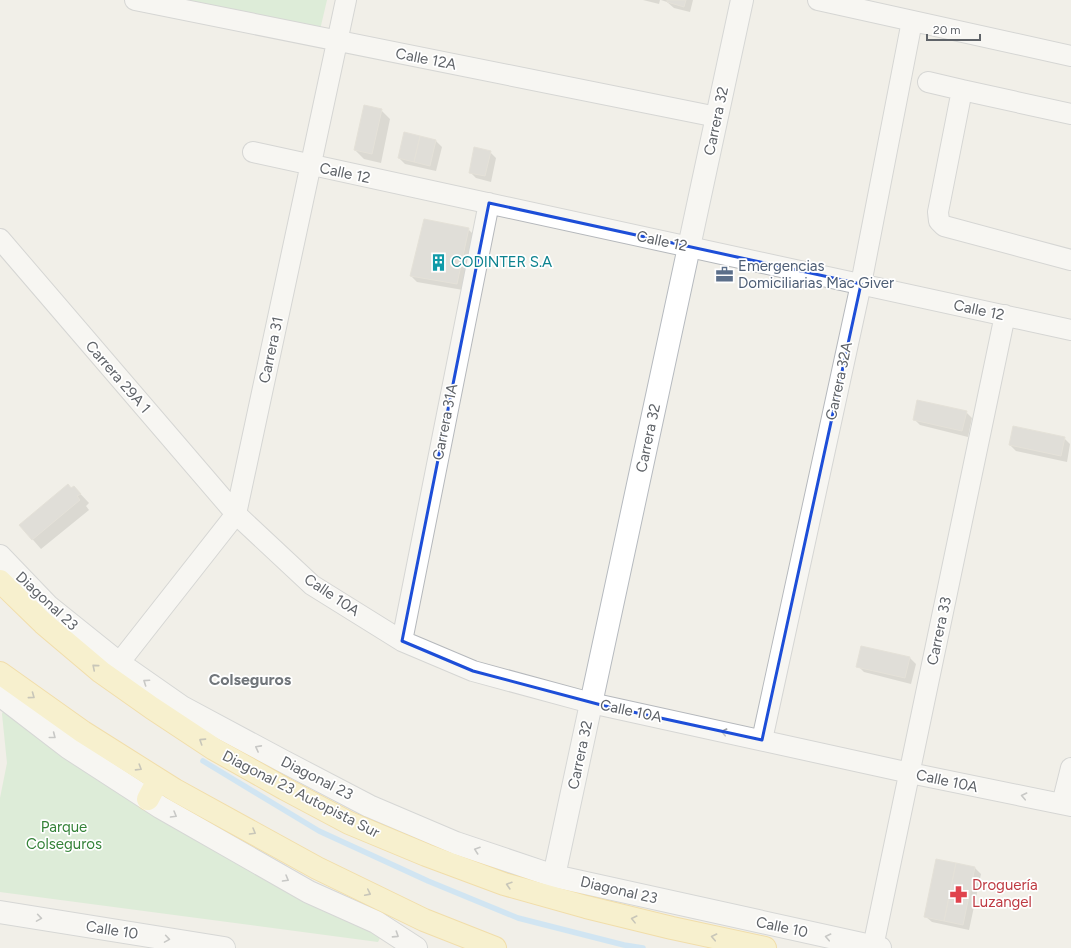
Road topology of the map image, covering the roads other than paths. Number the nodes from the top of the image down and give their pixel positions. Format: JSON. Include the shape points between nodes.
{"nodes":[{"id":1,"x":135,"y":0,"type":"edge"},
{"id":2,"x":346,"y":0,"type":"edge"},
{"id":3,"x":742,"y":0,"type":"edge"},
{"id":4,"x":818,"y":0,"type":"edge"},
{"id":5,"x":912,"y":21,"type":"junction"},
{"id":6,"x":337,"y":41,"type":"junction"},
{"id":7,"x":1071,"y":56,"type":"edge"},
{"id":8,"x":928,"y":82,"type":"dead end"},
{"id":9,"x":962,"y":90,"type":"junction"},
{"id":10,"x":1071,"y":114,"type":"edge"},
{"id":11,"x":717,"y":117,"type":"junction"},
{"id":12,"x":253,"y":152,"type":"dead end"},
{"id":13,"x":310,"y":165,"type":"junction"},
{"id":14,"x":488,"y":203,"type":"junction"},
{"id":15,"x":0,"y":239,"type":"edge"},
{"id":16,"x":689,"y":247,"type":"junction"},
{"id":17,"x":1071,"y":260,"type":"edge"},
{"id":18,"x":861,"y":284,"type":"junction"},
{"id":19,"x":1004,"y":315,"type":"junction"},
{"id":20,"x":1071,"y":330,"type":"edge"},
{"id":21,"x":236,"y":514,"type":"junction"},
{"id":22,"x":0,"y":556,"type":"edge"},
{"id":23,"x":0,"y":580,"type":"edge"},
{"id":24,"x":402,"y":641,"type":"junction"},
{"id":25,"x":119,"y":663,"type":"junction"},
{"id":26,"x":0,"y":673,"type":"edge"},
{"id":27,"x":0,"y":695,"type":"edge"},
{"id":28,"x":591,"y":703,"type":"junction"},
{"id":29,"x":762,"y":740,"type":"junction"},
{"id":30,"x":1071,"y":768,"type":"edge"},
{"id":31,"x":910,"y":773,"type":"junction"},
{"id":32,"x":158,"y":780,"type":"junction"},
{"id":33,"x":148,"y":799,"type":"junction"},
{"id":34,"x":1067,"y":805,"type":"edge"},
{"id":35,"x":554,"y":876,"type":"junction"},
{"id":36,"x":684,"y":905,"type":"joint"},
{"id":37,"x":0,"y":912,"type":"edge"},
{"id":38,"x":672,"y":928,"type":"joint"},
{"id":39,"x":193,"y":946,"type":"edge"},
{"id":40,"x":876,"y":947,"type":"edge"},
{"id":41,"x":224,"y":948,"type":"edge"},
{"id":42,"x":416,"y":948,"type":"edge"},
{"id":43,"x":495,"y":948,"type":"edge"},
{"id":44,"x":766,"y":948,"type":"edge"}],
"edges":[{"from":1,"to":6,"type":"street","name":"Calle 12A"},
{"from":2,"to":6,"type":"street","name":"Carrera 31"},
{"from":3,"to":11,"type":"street","name":"Carrera 32"},
{"from":4,"to":5,"type":"street"},
{"from":5,"to":7,"type":"street"},
{"from":5,"to":18,"type":"street","name":"Carrera 32A"},
{"from":6,"to":11,"type":"street","name":"Calle 12A"},
{"from":6,"to":13,"type":"street","name":"Carrera 31"},
{"from":8,"to":9,"type":"street"},
{"from":9,"to":10,"type":"street"},
{"from":9,"to":17,"type":"street","via":[[938,212],[939,220],[944,226]]},
{"from":11,"to":16,"type":"street","name":"Carrera 32"},
{"from":12,"to":13,"type":"street","name":"Calle 12"},
{"from":13,"to":14,"type":"street","name":"Calle 12"},
{"from":13,"to":21,"type":"street","name":"Carrera 31"},
{"from":14,"to":16,"type":"street","name":"Calle 12"},
{"from":14,"to":24,"type":"street","name":"Carrera 31A"},
{"from":15,"to":21,"type":"street","name":"Carrera 29A 1"},
{"from":16,"to":18,"type":"street","name":"Calle 12"},
{"from":16,"to":28,"type":"street","name":"Carrera 32"},
{"from":18,"to":19,"type":"street","name":"Calle 12"},
{"from":18,"to":29,"type":"street","name":"Carrera 32A"},
{"from":19,"to":20,"type":"street","name":"Calle 12"},
{"from":19,"to":31,"type":"street","name":"Carrera 33"},
{"from":21,"to":24,"type":"street","name":"Calle 10A","via":[[312,585]]},
{"from":21,"to":25,"type":"street","name":"Carrera 31"},
{"from":22,"to":25,"type":"street","name":"Diagonal 23","via":[[48,606]]},
{"from":38,"to":23,"type":"main road","name":"Diagonal 23 Autopista Sur","one_way":true,"via":[[504,884],[426,855],[336,816],[214,749],[152,708],[101,672],[43,623]]},
{"from":24,"to":28,"type":"street","name":"Calle 10A","via":[[473,671]]},
{"from":35,"to":25,"type":"street","name":"Diagonal 23","one_way":true,"via":[[456,843],[369,806],[182,707]]},
{"from":26,"to":32,"type":"main road","one_way":true,"via":[[83,732]]},
{"from":27,"to":33,"type":"street","one_way":true,"via":[[69,748]]},
{"from":29,"to":28,"type":"street","name":"Calle 10A","one_way":true},
{"from":28,"to":35,"type":"street","name":"Carrera 32"},
{"from":29,"to":31,"type":"street","name":"Calle 10A"},
{"from":30,"to":34,"type":"street"},
{"from":34,"to":31,"type":"street","name":"Calle 10A","one_way":true},
{"from":31,"to":40,"type":"street","name":"Carrera 33"},
{"from":32,"to":33,"type":"main road"},
{"from":32,"to":43,"type":"main road","one_way":true,"via":[[317,868],[424,920]]},
{"from":33,"to":42,"type":"street","one_way":true,"via":[[309,892],[376,922]]},
{"from":35,"to":36,"type":"street","name":"Diagonal 23"},
{"from":40,"to":36,"type":"street","name":"Calle 10","one_way":true},
{"from":37,"to":39,"type":"street","name":"Calle 10","one_way":true},
{"from":44,"to":38,"type":"main road","name":"Calle 10","one_way":true},
{"from":39,"to":41,"type":"street","name":"Calle 10"}]}
